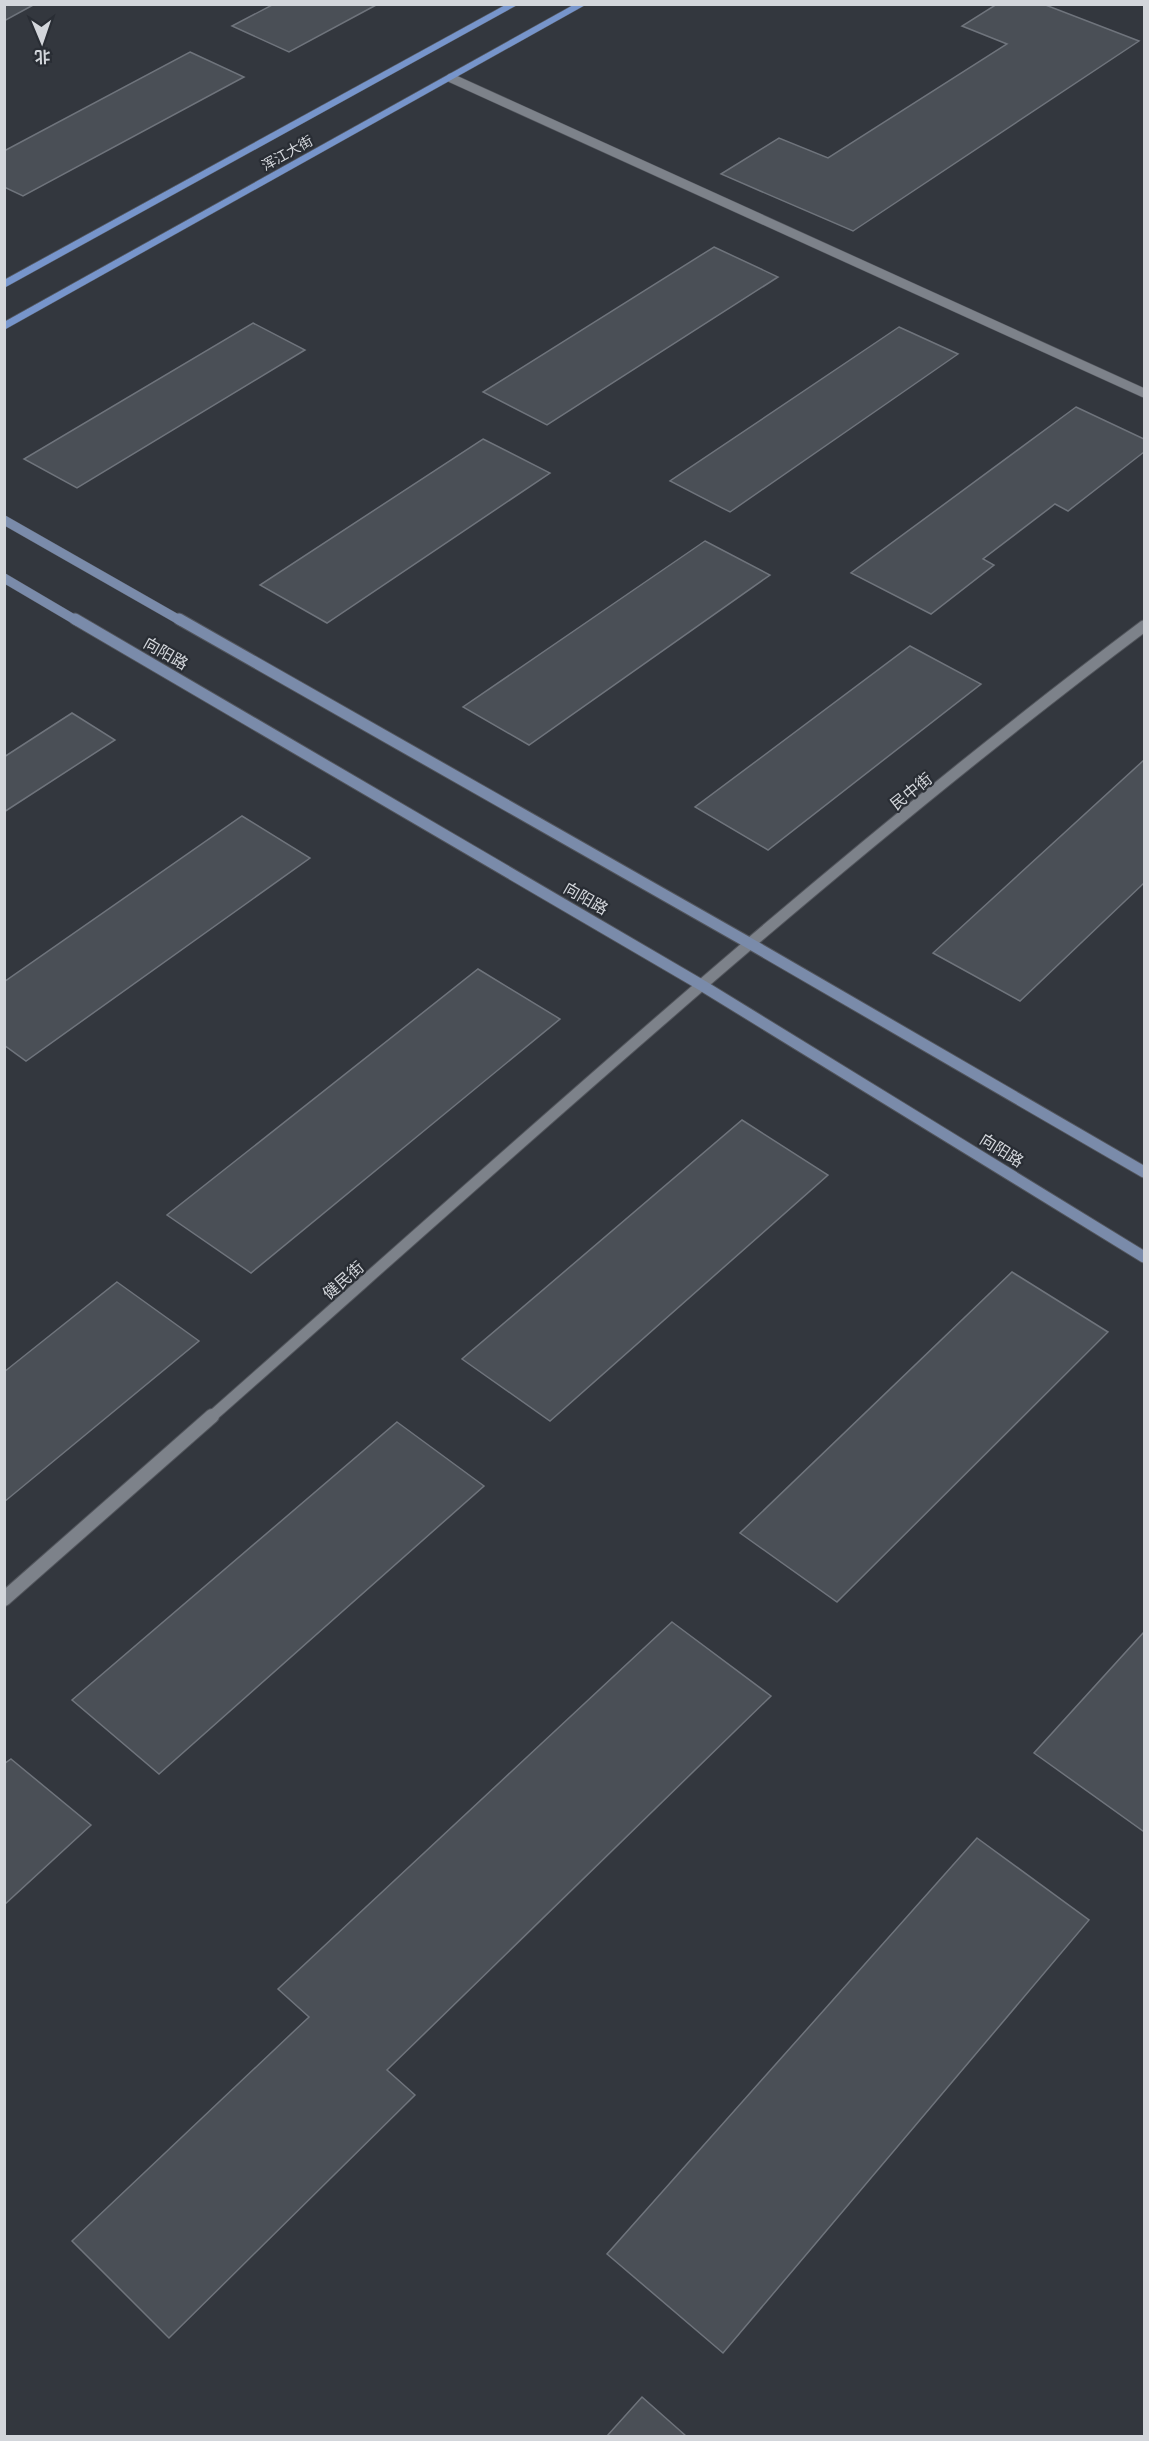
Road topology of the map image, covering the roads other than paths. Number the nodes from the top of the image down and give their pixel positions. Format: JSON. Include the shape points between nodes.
{"nodes":[{"id":1,"x":515,"y":4,"type":"edge"},
{"id":2,"x":583,"y":4,"type":"edge"},
{"id":3,"x":451,"y":78,"type":"junction"},
{"id":4,"x":4,"y":285,"type":"edge"},
{"id":5,"x":4,"y":327,"type":"edge"},
{"id":6,"x":1144,"y":393,"type":"edge"},
{"id":7,"x":4,"y":519,"type":"edge"},
{"id":8,"x":4,"y":578,"type":"edge"},
{"id":9,"x":1144,"y":626,"type":"edge"},
{"id":10,"x":749,"y":944,"type":"junction"},
{"id":11,"x":703,"y":986,"type":"junction"},
{"id":12,"x":1144,"y":1172,"type":"edge"},
{"id":13,"x":1144,"y":1257,"type":"edge"},
{"id":14,"x":4,"y":1599,"type":"edge"}],
"edges":[{"from":1,"to":4,"type":"main road","name":"浑江大街"},
{"from":2,"to":3,"type":"main road","name":"浑江大街"},
{"from":3,"to":5,"type":"main road","name":"浑江大街"},
{"from":3,"to":6,"type":"street"},
{"from":7,"to":10,"type":"main road"},
{"from":8,"to":11,"type":"main road","name":"向阳路"},
{"from":9,"to":10,"type":"street","name":"民中街","via":[[1039,705]]},
{"from":10,"to":11,"type":"street","name":"民中街"},
{"from":10,"to":12,"type":"main road"},
{"from":11,"to":13,"type":"main road","name":"向阳路"},
{"from":11,"to":14,"type":"street","name":"健民街"}]}
